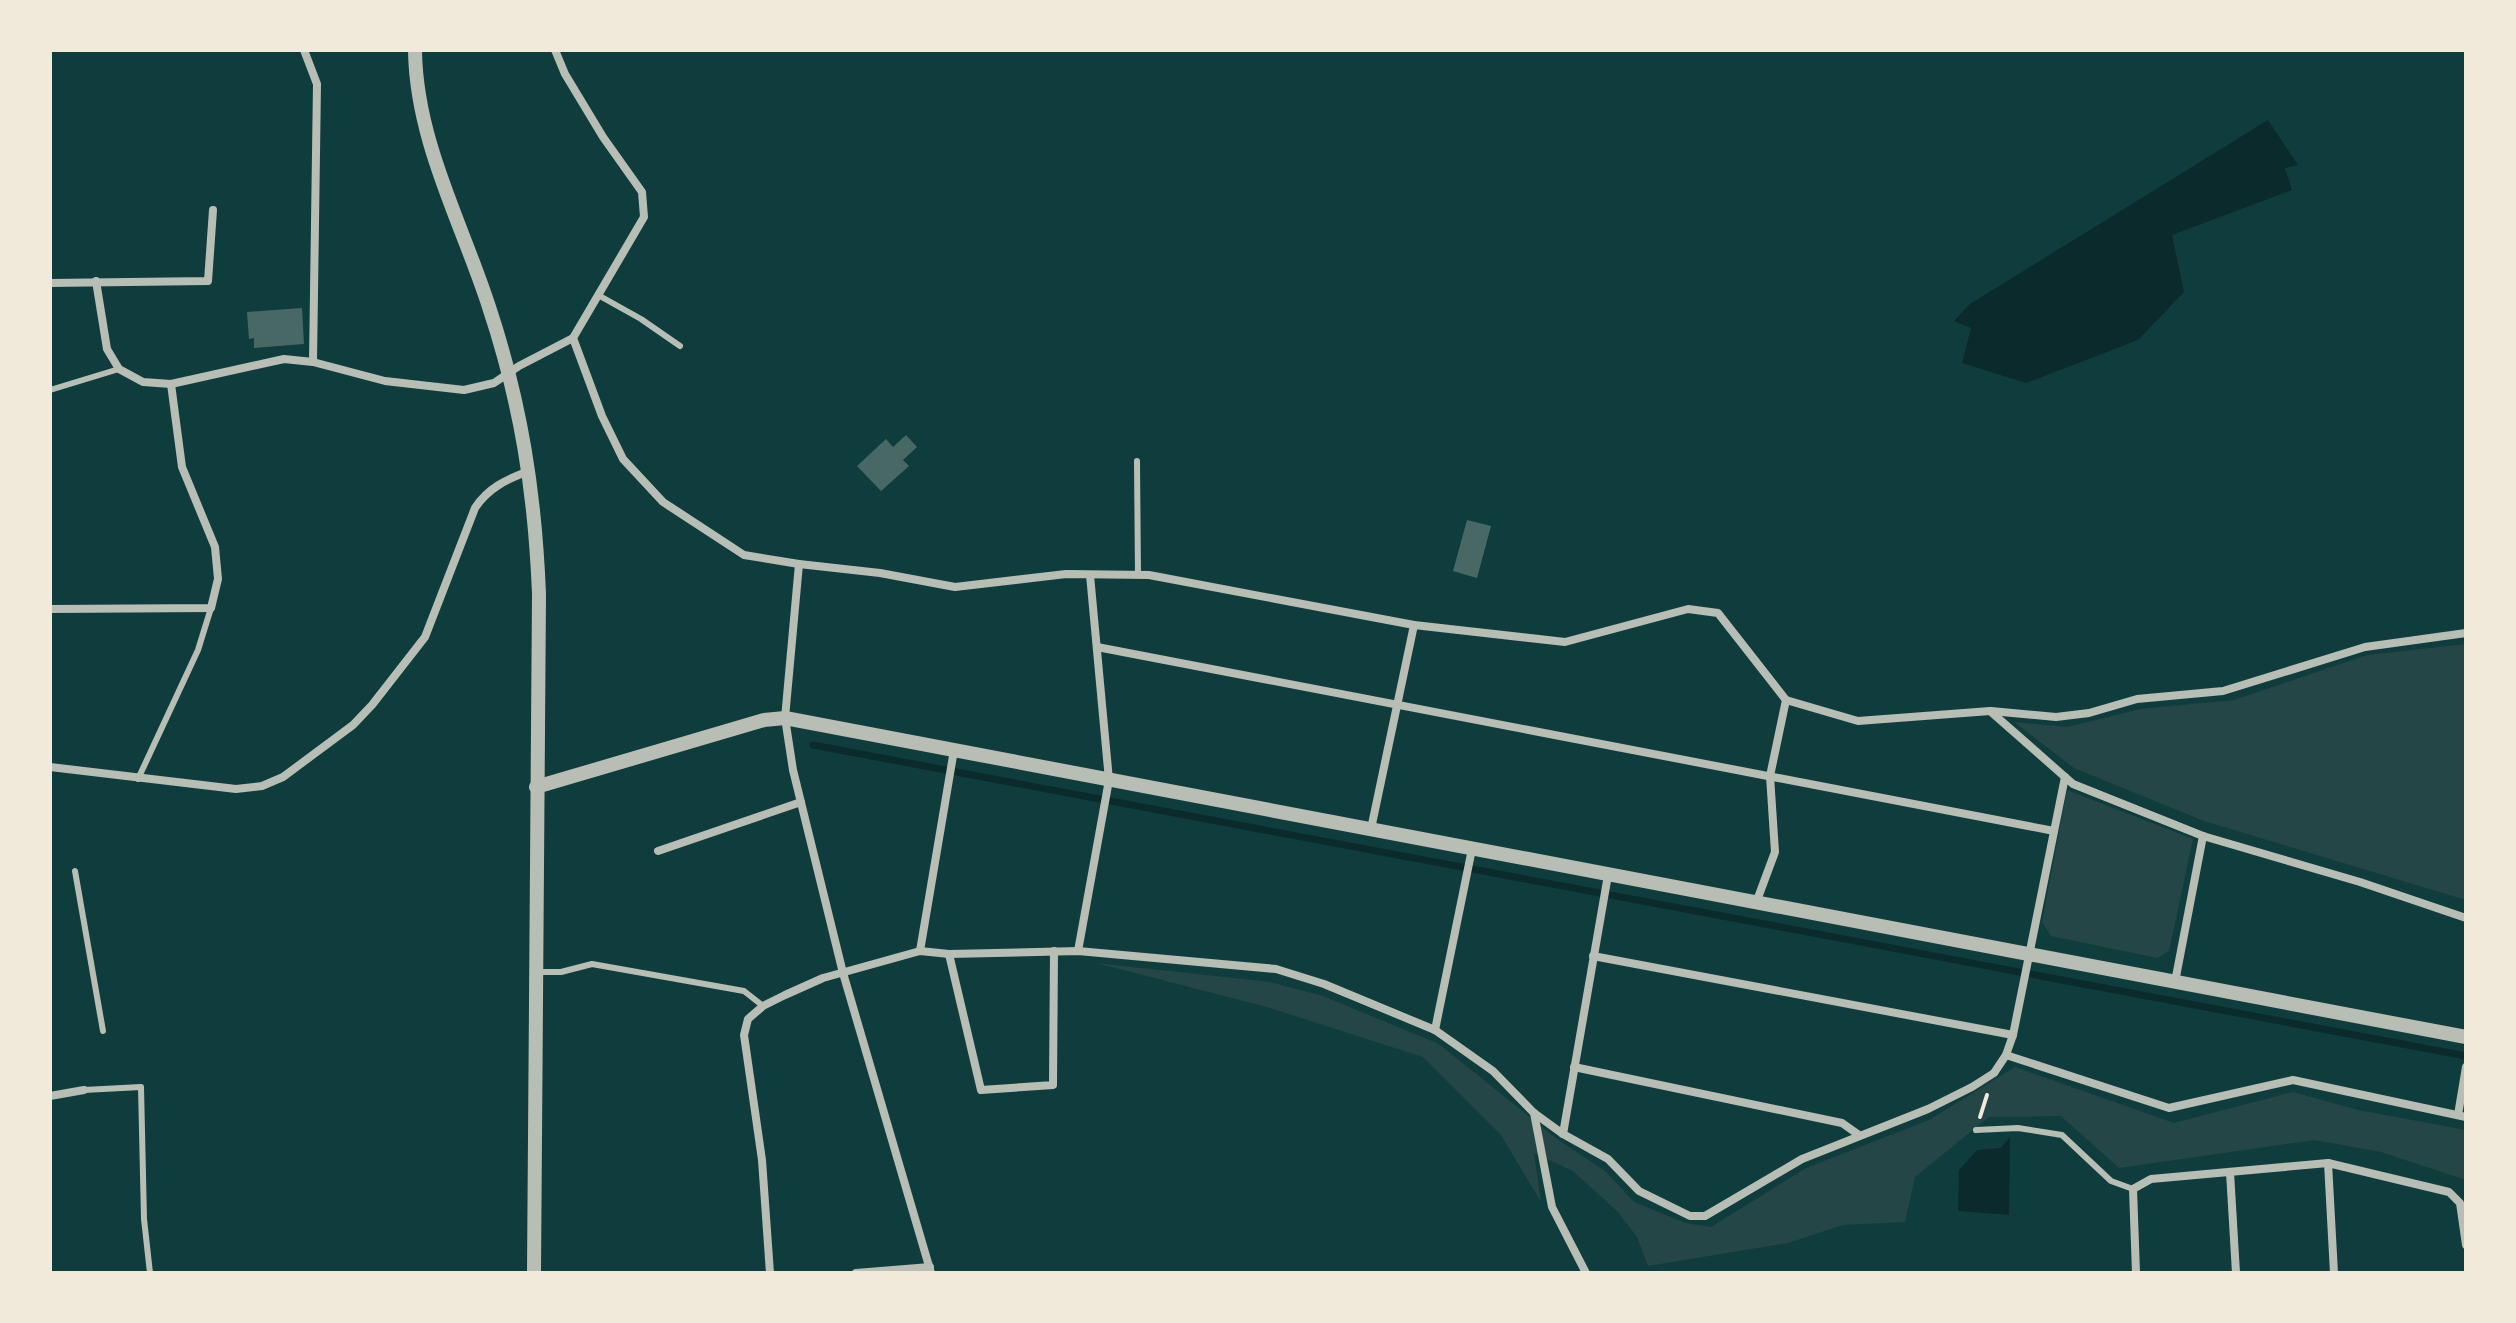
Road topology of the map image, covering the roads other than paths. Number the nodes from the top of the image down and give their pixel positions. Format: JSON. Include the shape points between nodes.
{"nodes":[{"id":1,"x":304,"y":50,"type":"edge"},
{"id":2,"x":415,"y":50,"type":"edge"},
{"id":3,"x":555,"y":50,"type":"edge"},
{"id":4,"x":213,"y":210,"type":"dead end"},
{"id":5,"x":96,"y":281,"type":"junction"},
{"id":6,"x":50,"y":283,"type":"edge"},
{"id":7,"x":598,"y":295,"type":"junction"},
{"id":8,"x":573,"y":338,"type":"junction"},
{"id":9,"x":680,"y":346,"type":"dead end"},
{"id":10,"x":313,"y":362,"type":"junction"},
{"id":11,"x":119,"y":369,"type":"junction"},
{"id":12,"x":510,"y":371,"type":"junction"},
{"id":13,"x":171,"y":384,"type":"junction"},
{"id":14,"x":50,"y":390,"type":"edge"},
{"id":15,"x":1137,"y":461,"type":"dead end"},
{"id":16,"x":530,"y":471,"type":"junction"},
{"id":17,"x":799,"y":564,"type":"junction"},
{"id":18,"x":1090,"y":575,"type":"junction"},
{"id":19,"x":1138,"y":575,"type":"junction"},
{"id":20,"x":211,"y":608,"type":"junction"},
{"id":21,"x":50,"y":609,"type":"edge"},
{"id":22,"x":1414,"y":625,"type":"junction"},
{"id":23,"x":2466,"y":633,"type":"edge"},
{"id":24,"x":1097,"y":647,"type":"junction"},
{"id":25,"x":1786,"y":700,"type":"junction"},
{"id":26,"x":1397,"y":705,"type":"junction"},
{"id":27,"x":1990,"y":711,"type":"junction"},
{"id":28,"x":785,"y":718,"type":"junction"},
{"id":29,"x":954,"y":750,"type":"junction"},
{"id":30,"x":50,"y":767,"type":"edge"},
{"id":31,"x":1770,"y":776,"type":"junction"},
{"id":32,"x":2065,"y":777,"type":"junction"},
{"id":33,"x":138,"y":779,"type":"junction"},
{"id":34,"x":1109,"y":780,"type":"junction"},
{"id":35,"x":536,"y":787,"type":"junction"},
{"id":36,"x":801,"y":802,"type":"junction"},
{"id":37,"x":1371,"y":829,"type":"junction"},
{"id":38,"x":2054,"y":831,"type":"junction"},
{"id":39,"x":2203,"y":836,"type":"junction"},
{"id":40,"x":1472,"y":849,"type":"junction"},
{"id":41,"x":658,"y":851,"type":"dead end"},
{"id":42,"x":75,"y":871,"type":"dead end"},
{"id":43,"x":1608,"y":875,"type":"junction"},
{"id":44,"x":1756,"y":903,"type":"junction"},
{"id":45,"x":2466,"y":918,"type":"edge"},
{"id":46,"x":920,"y":951,"type":"junction"},
{"id":47,"x":1054,"y":951,"type":"junction"},
{"id":48,"x":1078,"y":951,"type":"junction"},
{"id":49,"x":949,"y":954,"type":"junction"},
{"id":50,"x":2029,"y":954,"type":"junction"},
{"id":51,"x":1593,"y":956,"type":"junction"},
{"id":52,"x":535,"y":972,"type":"junction"},
{"id":53,"x":843,"y":973,"type":"junction"},
{"id":54,"x":2175,"y":982,"type":"junction"},
{"id":55,"x":763,"y":1006,"type":"junction"},
{"id":56,"x":1435,"y":1030,"type":"junction"},
{"id":57,"x":103,"y":1031,"type":"dead end"},
{"id":58,"x":2013,"y":1035,"type":"junction"},
{"id":59,"x":2466,"y":1037,"type":"edge"},
{"id":60,"x":2006,"y":1055,"type":"junction"},
{"id":61,"x":1574,"y":1067,"type":"junction"},
{"id":62,"x":2466,"y":1067,"type":"edge"},
{"id":63,"x":84,"y":1090,"type":"joint"},
{"id":64,"x":50,"y":1096,"type":"edge"},
{"id":65,"x":1534,"y":1113,"type":"junction"},
{"id":66,"x":2462,"y":1116,"type":"edge"},
{"id":67,"x":1976,"y":1130,"type":"road end"},
{"id":68,"x":1563,"y":1134,"type":"junction"},
{"id":69,"x":1859,"y":1135,"type":"junction"},
{"id":70,"x":2328,"y":1163,"type":"junction"},
{"id":71,"x":2230,"y":1172,"type":"junction"},
{"id":72,"x":2133,"y":1189,"type":"junction"},
{"id":73,"x":2466,"y":1245,"type":"edge"},
{"id":74,"x":1584,"y":1269,"type":"edge"},
{"id":75,"x":930,"y":1270,"type":"edge"},
{"id":76,"x":150,"y":1273,"type":"edge"},
{"id":77,"x":534,"y":1273,"type":"edge"},
{"id":78,"x":770,"y":1273,"type":"edge"},
{"id":79,"x":856,"y":1273,"type":"edge"},
{"id":80,"x":1571,"y":1273,"type":"edge"},
{"id":81,"x":2136,"y":1273,"type":"edge"},
{"id":82,"x":2236,"y":1273,"type":"edge"},
{"id":83,"x":2334,"y":1273,"type":"edge"}],
"edges":[{"from":1,"to":10,"type":"street","via":[[317,84]]},
{"from":2,"to":12,"type":"street","via":[[418,90],[439,173]]},
{"from":3,"to":7,"type":"street","via":[[580,99],[642,192],[644,217]]},
{"from":4,"to":5,"type":"street","via":[[208,281]]},
{"from":5,"to":6,"type":"street"},
{"from":5,"to":11,"type":"street","via":[[107,349]]},
{"from":7,"to":8,"type":"street"},
{"from":7,"to":9,"type":"lane"},
{"from":8,"to":12,"type":"street"},
{"from":8,"to":17,"type":"street","via":[[623,459],[663,502],[744,555]]},
{"from":10,"to":12,"type":"street","via":[[385,381],[464,390],[494,383]]},
{"from":10,"to":13,"type":"street","via":[[284,359]]},
{"from":11,"to":13,"type":"street","via":[[143,382]]},
{"from":11,"to":14,"type":"lane"},
{"from":12,"to":16,"type":"street"},
{"from":13,"to":20,"type":"street","via":[[182,467],[215,547],[218,579]]},
{"from":15,"to":19,"type":"lane"},
{"from":16,"to":33,"type":"street","via":[[482,497],[425,637],[353,725],[283,777],[262,786],[236,789]]},
{"from":16,"to":35,"type":"street","via":[[539,594]]},
{"from":17,"to":18,"type":"street","via":[[955,587]]},
{"from":17,"to":28,"type":"street"},
{"from":18,"to":19,"type":"street"},
{"from":18,"to":24,"type":"street"},
{"from":19,"to":22,"type":"street"},
{"from":20,"to":21,"type":"street"},
{"from":20,"to":33,"type":"lane","via":[[198,650]]},
{"from":22,"to":25,"type":"street","via":[[1565,642],[1688,609],[1718,613]]},
{"from":22,"to":26,"type":"street"},
{"from":23,"to":27,"type":"street","via":[[2365,647],[2223,691],[2137,699],[2089,713],[2056,717]]},
{"from":24,"to":26,"type":"street"},
{"from":24,"to":34,"type":"street"},
{"from":25,"to":27,"type":"street","via":[[1858,721]]},
{"from":25,"to":31,"type":"street"},
{"from":26,"to":31,"type":"street"},
{"from":26,"to":37,"type":"street"},
{"from":27,"to":32,"type":"street"},
{"from":28,"to":29,"type":"street"},
{"from":28,"to":35,"type":"street"},
{"from":28,"to":36,"type":"street"},
{"from":29,"to":34,"type":"street"},
{"from":29,"to":46,"type":"street"},
{"from":30,"to":33,"type":"street"},
{"from":31,"to":38,"type":"street"},
{"from":31,"to":44,"type":"street","via":[[1775,852]]},
{"from":32,"to":38,"type":"street"},
{"from":32,"to":39,"type":"street"},
{"from":34,"to":37,"type":"street"},
{"from":34,"to":48,"type":"street"},
{"from":35,"to":52,"type":"street"},
{"from":36,"to":41,"type":"street"},
{"from":36,"to":53,"type":"street"},
{"from":37,"to":40,"type":"street"},
{"from":38,"to":50,"type":"street"},
{"from":39,"to":45,"type":"street"},
{"from":39,"to":54,"type":"street"},
{"from":40,"to":43,"type":"street"},
{"from":40,"to":56,"type":"street"},
{"from":42,"to":57,"type":"lane"},
{"from":43,"to":44,"type":"street"},
{"from":43,"to":51,"type":"street"},
{"from":44,"to":50,"type":"street"},
{"from":46,"to":49,"type":"street"},
{"from":46,"to":53,"type":"street"},
{"from":47,"to":48,"type":"street"},
{"from":47,"to":49,"type":"street"},
{"from":47,"to":49,"type":"street","via":[[1053,1085],[981,1090]]},
{"from":48,"to":56,"type":"street","via":[[1276,969]]},
{"from":50,"to":54,"type":"street"},
{"from":50,"to":58,"type":"street"},
{"from":51,"to":58,"type":"street"},
{"from":51,"to":61,"type":"street"},
{"from":52,"to":55,"type":"lane","via":[[592,964],[744,991]]},
{"from":52,"to":77,"type":"street"},
{"from":53,"to":55,"type":"street"},
{"from":53,"to":75,"type":"street"},
{"from":54,"to":59,"type":"street"},
{"from":55,"to":78,"type":"street","via":[[748,1019],[744,1035],[762,1160]]},
{"from":56,"to":65,"type":"street","via":[[1493,1071]]},
{"from":58,"to":60,"type":"street"},
{"from":60,"to":66,"type":"street","via":[[2169,1108],[2293,1080]]},
{"from":60,"to":69,"type":"street","via":[[1994,1073],[1928,1109]]},
{"from":61,"to":68,"type":"street"},
{"from":61,"to":69,"type":"street","via":[[1842,1123]]},
{"from":62,"to":66,"type":"street"},
{"from":63,"to":64,"type":"street"},
{"from":63,"to":76,"type":"lane","via":[[141,1087]]},
{"from":65,"to":68,"type":"street"},
{"from":65,"to":74,"type":"street","via":[[1552,1207]]},
{"from":67,"to":72,"type":"lane","via":[[2018,1128],[2062,1135],[2111,1181]]},
{"from":68,"to":69,"type":"street","via":[[1608,1159],[1639,1191],[1690,1216],[1705,1216],[1802,1159]]},
{"from":70,"to":71,"type":"street"},
{"from":70,"to":73,"type":"street","via":[[2449,1192],[2460,1203]]},
{"from":70,"to":83,"type":"street"},
{"from":71,"to":72,"type":"street","via":[[2151,1179]]},
{"from":71,"to":82,"type":"street"},
{"from":72,"to":81,"type":"street"},
{"from":74,"to":80,"type":"street"},
{"from":75,"to":79,"type":"street"}]}
